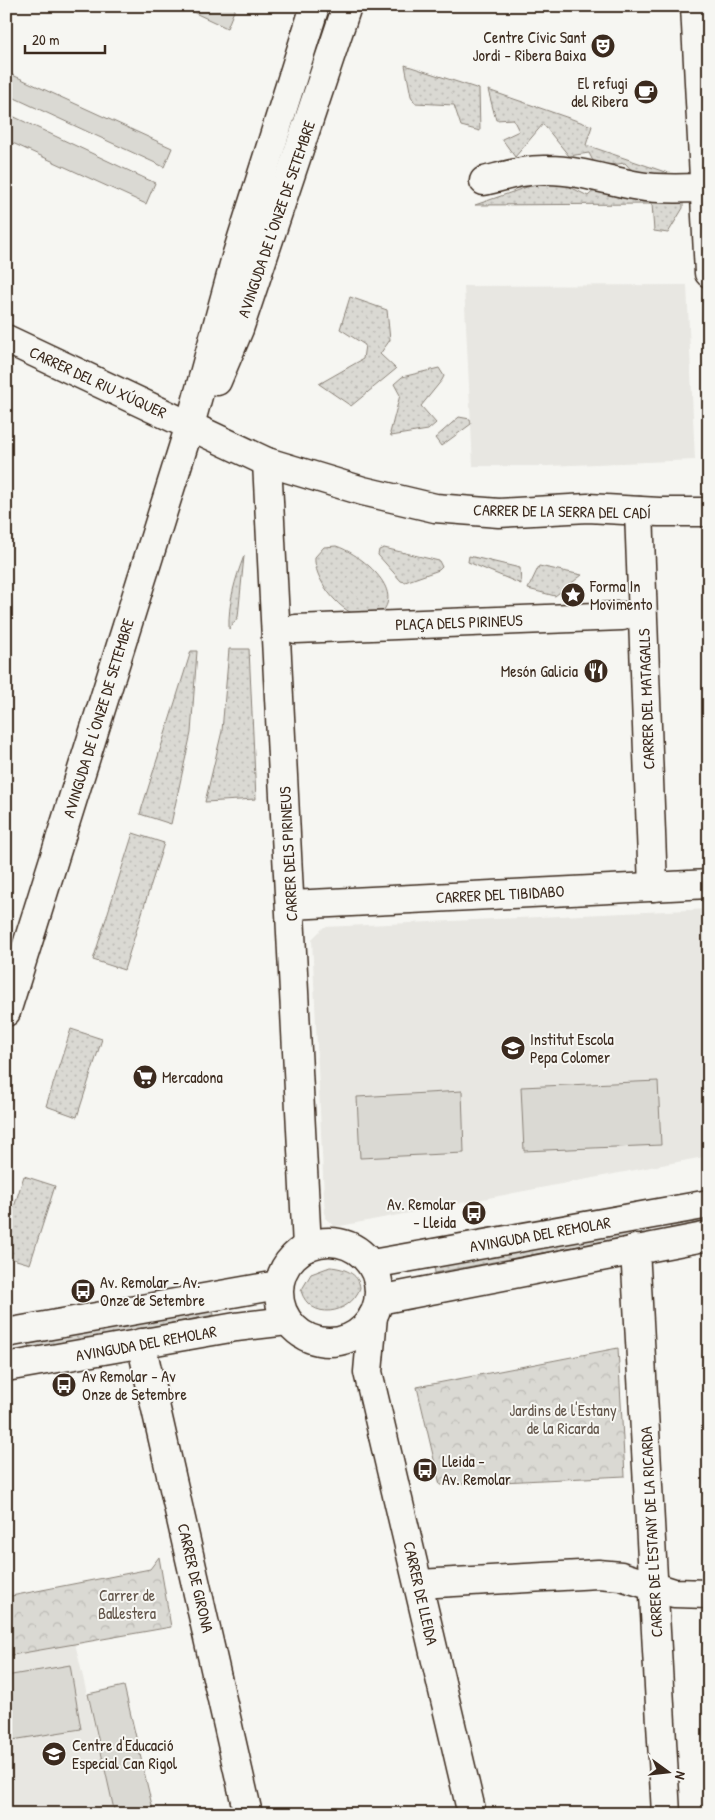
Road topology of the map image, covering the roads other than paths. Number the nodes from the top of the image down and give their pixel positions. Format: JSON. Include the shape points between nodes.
{"nodes":[{"id":1,"x":314,"y":6,"type":"edge"},
{"id":2,"x":347,"y":6,"type":"edge"},
{"id":3,"x":695,"y":6,"type":"edge"},
{"id":4,"x":484,"y":181,"type":"dead end"},
{"id":5,"x":704,"y":188,"type":"junction"},
{"id":6,"x":709,"y":273,"type":"edge"},
{"id":7,"x":6,"y":340,"type":"edge"},
{"id":8,"x":190,"y":425,"type":"junction"},
{"id":9,"x":267,"y":462,"type":"junction"},
{"id":10,"x":639,"y":511,"type":"junction"},
{"id":11,"x":709,"y":512,"type":"edge"},
{"id":12,"x":622,"y":616,"type":"dead end"},
{"id":13,"x":296,"y":629,"type":"dead end"},
{"id":14,"x":709,"y":884,"type":"edge"},
{"id":15,"x":654,"y":887,"type":"junction"},
{"id":16,"x":291,"y":904,"type":"junction"},
{"id":17,"x":6,"y":1012,"type":"edge"},
{"id":18,"x":709,"y":1204,"type":"edge"},
{"id":19,"x":709,"y":1236,"type":"edge"},
{"id":20,"x":307,"y":1247,"type":"junction"},
{"id":21,"x":635,"y":1249,"type":"junction"},
{"id":22,"x":372,"y":1264,"type":"junction"},
{"id":23,"x":278,"y":1285,"type":"junction"},
{"id":24,"x":411,"y":1293,"type":"junction"},
{"id":25,"x":376,"y":1308,"type":"junction"},
{"id":26,"x":287,"y":1321,"type":"junction"},
{"id":27,"x":6,"y":1333,"type":"edge"},
{"id":28,"x":343,"y":1341,"type":"junction"},
{"id":29,"x":142,"y":1343,"type":"junction"},
{"id":30,"x":6,"y":1367,"type":"edge"},
{"id":31,"x":368,"y":1372,"type":"junction"},
{"id":32,"x":376,"y":1403,"type":"junction"},
{"id":33,"x":419,"y":1584,"type":"junction"},
{"id":34,"x":654,"y":1588,"type":"junction"},
{"id":35,"x":709,"y":1594,"type":"edge"},
{"id":36,"x":248,"y":1814,"type":"edge"},
{"id":37,"x":472,"y":1814,"type":"edge"},
{"id":38,"x":666,"y":1814,"type":"edge"}],
"edges":[{"from":1,"to":8,"type":"street","name":"AVINGUDA DE L'ONZE DE SETEMBRE","via":[[239,248]]},
{"from":2,"to":8,"type":"street","name":"AVINGUDA DE L'ONZE DE SETEMBRE","via":[[230,352],[217,381]]},
{"from":3,"to":5,"type":"street"},
{"from":4,"to":5,"type":"street","via":[[520,172],[547,170],[576,172],[641,187]]},
{"from":5,"to":6,"type":"street"},
{"from":7,"to":8,"type":"street","name":"CARRER DEL RIU XÚQUER"},
{"from":8,"to":9,"type":"street","name":"CARRER DE LA SERRA DEL CADÍ"},
{"from":8,"to":17,"type":"street","name":"AVINGUDA DE L'ONZE DE SETEMBRE"},
{"from":9,"to":10,"type":"street","name":"CARRER DE LA SERRA DEL CADÍ","via":[[363,491],[435,508],[499,513],[588,508]]},
{"from":9,"to":16,"type":"street","name":"CARRER DELS PIRINEUS"},
{"from":10,"to":11,"type":"street","name":"CARRER DE LA SERRA DEL CADÍ"},
{"from":10,"to":15,"type":"street","name":"CARRER DEL MATAGALLS"},
{"from":12,"to":13,"type":"street","name":"PLAÇA DELS PIRINEUS"},
{"from":14,"to":15,"type":"street","name":"CARRER DEL TIBIDABO"},
{"from":15,"to":16,"type":"street","name":"CARRER DEL TIBIDABO"},
{"from":16,"to":20,"type":"street","name":"CARRER DELS PIRINEUS"},
{"from":18,"to":22,"type":"street","name":"AVINGUDA DEL REMOLAR"},
{"from":19,"to":21,"type":"street","name":"AVINGUDA DEL REMOLAR"},
{"from":20,"to":22,"type":"street","via":[[321,1242],[339,1243],[355,1249]]},
{"from":20,"to":23,"type":"street","via":[[292,1257]]},
{"from":21,"to":24,"type":"street","name":"AVINGUDA DEL REMOLAR"},
{"from":21,"to":34,"type":"street","name":"CARRER DE L'ESTANY DE LA RICARDA"},
{"from":22,"to":25,"type":"street","via":[[379,1283]]},
{"from":23,"to":26,"type":"street","via":[[279,1302]]},
{"from":23,"to":27,"type":"street"},
{"from":24,"to":25,"type":"street","name":"AVINGUDA DEL REMOLAR"},
{"from":24,"to":32,"type":"street","via":[[399,1306],[380,1339],[374,1359]]},
{"from":25,"to":28,"type":"street","via":[[365,1328]]},
{"from":25,"to":31,"type":"street","name":"CARRER DE LLEIDA"},
{"from":26,"to":28,"type":"street","via":[[298,1333],[312,1339],[327,1343]]},
{"from":26,"to":29,"type":"street","name":"AVINGUDA DEL REMOLAR"},
{"from":28,"to":31,"type":"street","name":"CARRER DE LLEIDA"},
{"from":29,"to":30,"type":"street","name":"AVINGUDA DEL REMOLAR"},
{"from":29,"to":36,"type":"street","name":"CARRER DE GIRONA"},
{"from":31,"to":32,"type":"street","name":"CARRER DE LLEIDA"},
{"from":32,"to":33,"type":"street","name":"CARRER DE LLEIDA"},
{"from":33,"to":34,"type":"street","via":[[598,1574],[621,1576]]},
{"from":33,"to":37,"type":"street","name":"CARRER DE LLEIDA"},
{"from":34,"to":35,"type":"street","via":[[674,1593]]},
{"from":34,"to":38,"type":"street","name":"CARRER DE L'ESTANY DE LA RICARDA"}]}
